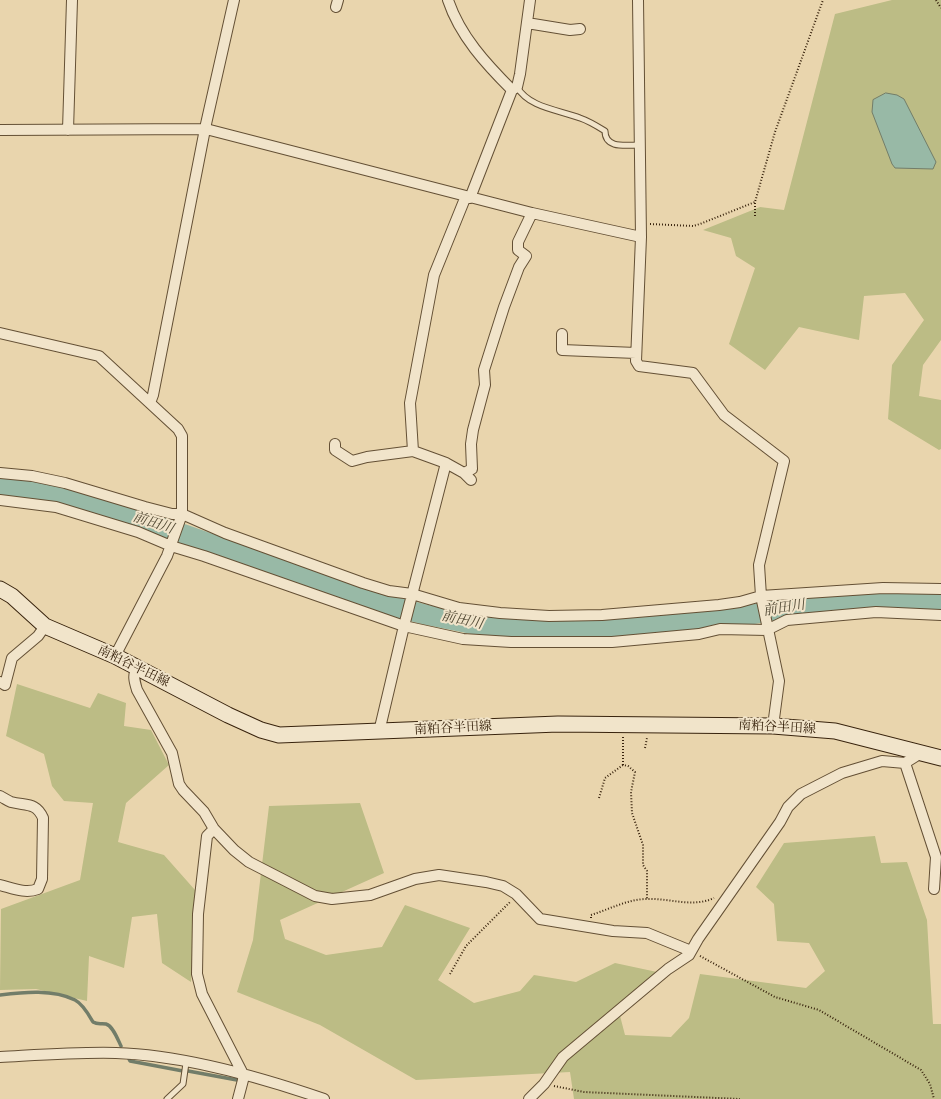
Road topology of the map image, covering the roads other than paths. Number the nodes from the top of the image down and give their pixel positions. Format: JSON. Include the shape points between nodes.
{"nodes":[{"id":1,"x":72,"y":0,"type":"edge"},
{"id":2,"x":234,"y":0,"type":"edge"},
{"id":3,"x":448,"y":0,"type":"edge"},
{"id":4,"x":530,"y":0,"type":"edge"},
{"id":5,"x":638,"y":0,"type":"edge"},
{"id":6,"x":527,"y":23,"type":"junction"},
{"id":7,"x":580,"y":29,"type":"dead end"},
{"id":8,"x":514,"y":89,"type":"junction"},
{"id":9,"x":206,"y":129,"type":"junction"},
{"id":10,"x":0,"y":130,"type":"edge"},
{"id":11,"x":68,"y":130,"type":"junction"},
{"id":12,"x":639,"y":145,"type":"junction"},
{"id":13,"x":468,"y":197,"type":"junction"},
{"id":14,"x":532,"y":214,"type":"junction"},
{"id":15,"x":641,"y":237,"type":"junction"},
{"id":16,"x":0,"y":333,"type":"edge"},
{"id":17,"x":562,"y":334,"type":"dead end"},
{"id":18,"x":636,"y":353,"type":"junction"},
{"id":19,"x":150,"y":403,"type":"junction"},
{"id":20,"x":335,"y":444,"type":"dead end"},
{"id":21,"x":413,"y":451,"type":"junction"},
{"id":22,"x":446,"y":463,"type":"junction"},
{"id":23,"x":0,"y":473,"type":"edge"},
{"id":24,"x":0,"y":500,"type":"edge"},
{"id":25,"x":181,"y":517,"type":"junction"},
{"id":26,"x":171,"y":546,"type":"junction"},
{"id":27,"x":0,"y":589,"type":"edge"},
{"id":28,"x":941,"y":589,"type":"edge"},
{"id":29,"x":761,"y":596,"type":"junction"},
{"id":30,"x":411,"y":597,"type":"junction"},
{"id":31,"x":941,"y":615,"type":"edge"},
{"id":32,"x":405,"y":624,"type":"junction"},
{"id":33,"x":45,"y":626,"type":"junction"},
{"id":34,"x":767,"y":630,"type":"junction"},
{"id":35,"x":115,"y":656,"type":"junction"},
{"id":36,"x":137,"y":669,"type":"junction"},
{"id":37,"x":0,"y":682,"type":"edge"},
{"id":38,"x":773,"y":726,"type":"junction"},
{"id":39,"x":379,"y":732,"type":"junction"},
{"id":40,"x":921,"y":753,"type":"junction"},
{"id":41,"x":941,"y":758,"type":"edge"},
{"id":42,"x":905,"y":763,"type":"junction"},
{"id":43,"x":0,"y":796,"type":"edge"},
{"id":44,"x":214,"y":829,"type":"junction"},
{"id":45,"x":0,"y":885,"type":"edge"},
{"id":46,"x":934,"y":889,"type":"dead end"},
{"id":47,"x":691,"y":951,"type":"junction"},
{"id":48,"x":0,"y":1057,"type":"edge"},
{"id":49,"x":186,"y":1063,"type":"junction"},
{"id":50,"x":243,"y":1074,"type":"junction"},
{"id":51,"x":167,"y":1099,"type":"edge"},
{"id":52,"x":238,"y":1099,"type":"edge"},
{"id":53,"x":324,"y":1099,"type":"edge"},
{"id":54,"x":528,"y":1099,"type":"edge"}],
"edges":[{"from":1,"to":11,"type":"street"},
{"from":2,"to":9,"type":"street"},
{"from":3,"to":8,"type":"street","via":[[472,46]]},
{"from":4,"to":6,"type":"street"},
{"from":5,"to":12,"type":"street"},
{"from":6,"to":7,"type":"street","via":[[570,30]]},
{"from":6,"to":8,"type":"street","via":[[520,74]]},
{"from":8,"to":12,"type":"lane","via":[[548,108],[582,118],[600,128],[605,131],[608,142],[614,145]]},
{"from":8,"to":13,"type":"street"},
{"from":9,"to":11,"type":"street"},
{"from":9,"to":13,"type":"street"},
{"from":9,"to":19,"type":"street"},
{"from":10,"to":11,"type":"street"},
{"from":12,"to":15,"type":"street"},
{"from":13,"to":14,"type":"street"},
{"from":13,"to":21,"type":"street","via":[[434,275],[410,403]]},
{"from":14,"to":15,"type":"street"},
{"from":14,"to":22,"type":"street","via":[[518,242],[518,250],[526,256],[504,306],[484,370],[485,385],[471,444],[472,469],[468,477]]},
{"from":15,"to":18,"type":"street"},
{"from":16,"to":19,"type":"street","via":[[99,356]]},
{"from":17,"to":18,"type":"street","via":[[562,350]]},
{"from":18,"to":29,"type":"street","via":[[639,366],[693,373],[724,415],[784,460],[758,564]]},
{"from":19,"to":25,"type":"street","via":[[178,429],[182,436]]},
{"from":20,"to":21,"type":"street","via":[[335,450],[352,461]]},
{"from":21,"to":22,"type":"street"},
{"from":22,"to":30,"type":"street"},
{"from":23,"to":25,"type":"street","via":[[65,483]]},
{"from":24,"to":26,"type":"street","via":[[56,507],[138,532]]},
{"from":25,"to":26,"type":"street"},
{"from":25,"to":30,"type":"street","via":[[363,583]]},
{"from":26,"to":32,"type":"street"},
{"from":26,"to":35,"type":"street"},
{"from":27,"to":33,"type":"main road","name":"南粕谷半田線","via":[[12,596]]},
{"from":28,"to":29,"type":"street","via":[[883,588]]},
{"from":29,"to":30,"type":"street","via":[[719,605],[602,615],[549,616],[459,608]]},
{"from":29,"to":34,"type":"street"},
{"from":30,"to":32,"type":"street"},
{"from":31,"to":34,"type":"street","via":[[876,612],[787,620]]},
{"from":32,"to":34,"type":"street","via":[[463,639],[511,642],[612,642],[699,634],[720,629]]},
{"from":32,"to":39,"type":"street"},
{"from":33,"to":35,"type":"main road","name":"南粕谷半田線"},
{"from":33,"to":37,"type":"street","via":[[38,636],[12,658],[5,686]]},
{"from":34,"to":38,"type":"street","via":[[779,681]]},
{"from":35,"to":36,"type":"main road","name":"南粕谷半田線"},
{"from":36,"to":39,"type":"main road","name":"南粕谷半田線","via":[[228,715],[279,735]]},
{"from":36,"to":44,"type":"street","via":[[134,672],[137,690],[172,753],[179,784],[204,812]]},
{"from":38,"to":39,"type":"main road","name":"南粕谷半田線","via":[[558,724]]},
{"from":38,"to":40,"type":"main road","name":"南粕谷半田線","via":[[834,731]]},
{"from":40,"to":41,"type":"main road","name":"南粕谷半田線"},
{"from":40,"to":42,"type":"street"},
{"from":42,"to":46,"type":"street","via":[[936,857]]},
{"from":42,"to":47,"type":"street","via":[[882,761],[842,773],[801,794],[788,807]]},
{"from":43,"to":45,"type":"street","via":[[10,802],[30,805],[40,810],[43,818],[42,879],[38,889],[21,891]]},
{"from":44,"to":47,"type":"street","via":[[249,862],[315,896],[332,899],[370,895],[415,879],[439,875],[503,886],[516,894],[540,919],[619,932],[647,933]]},
{"from":44,"to":50,"type":"street","via":[[207,836],[203,862],[198,914],[197,974],[202,994]]},
{"from":47,"to":54,"type":"street","via":[[563,1057],[544,1084]]},
{"from":48,"to":49,"type":"street","via":[[116,1053]]},
{"from":49,"to":50,"type":"street"},
{"from":49,"to":51,"type":"lane","via":[[183,1084]]},
{"from":50,"to":52,"type":"street","via":[[244,1080]]},
{"from":50,"to":53,"type":"street"}]}
